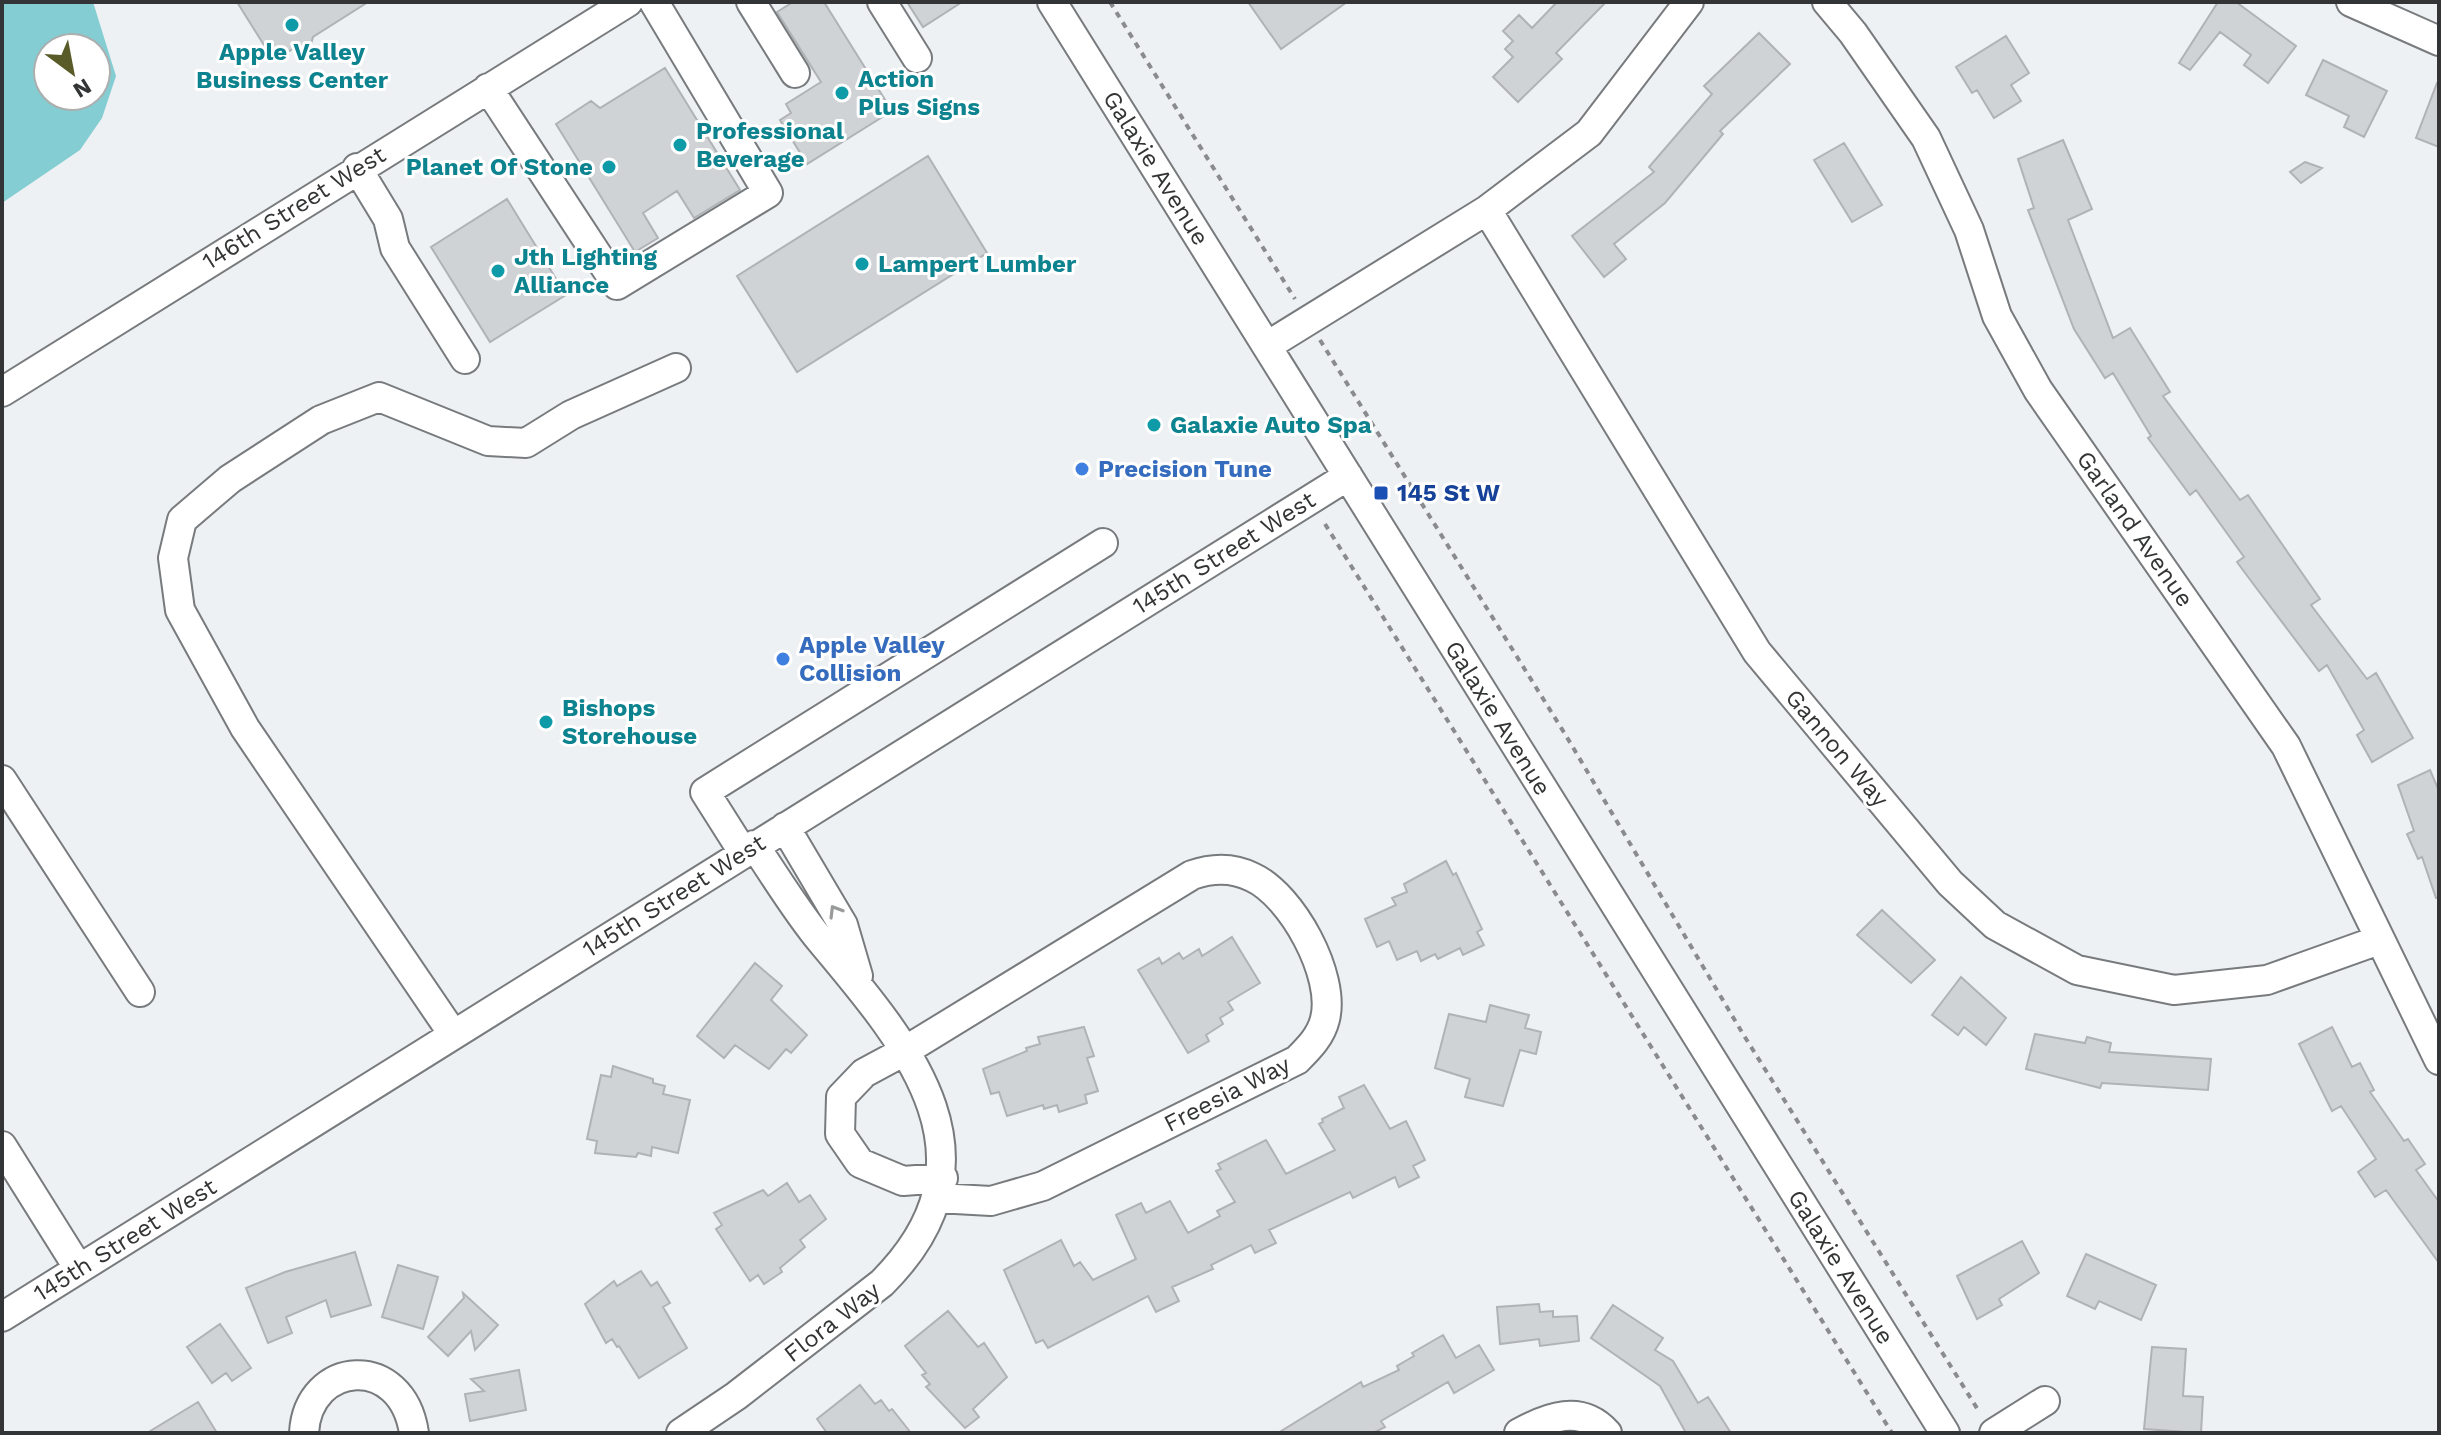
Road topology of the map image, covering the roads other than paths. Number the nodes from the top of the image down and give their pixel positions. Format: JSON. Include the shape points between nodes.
{"nodes":[{"id":1,"x":628,"y":2,"type":"edge"},
{"id":2,"x":654,"y":2,"type":"edge"},
{"id":3,"x":751,"y":2,"type":"edge"},
{"id":4,"x":882,"y":2,"type":"edge"},
{"id":5,"x":1052,"y":2,"type":"edge"},
{"id":6,"x":1689,"y":2,"type":"edge"},
{"id":7,"x":1827,"y":2,"type":"edge"},
{"id":8,"x":2351,"y":2,"type":"edge"},
{"id":9,"x":2439,"y":41,"type":"edge"},
{"id":10,"x":917,"y":58,"type":"dead end"},
{"id":11,"x":795,"y":73,"type":"dead end"},
{"id":12,"x":488,"y":88,"type":"junction"},
{"id":13,"x":357,"y":168,"type":"junction"},
{"id":14,"x":1487,"y":210,"type":"junction"},
{"id":15,"x":1267,"y":346,"type":"junction"},
{"id":16,"x":465,"y":359,"type":"dead end"},
{"id":17,"x":676,"y":368,"type":"dead end"},
{"id":18,"x":2,"y":392,"type":"edge"},
{"id":19,"x":1348,"y":476,"type":"junction"},
{"id":20,"x":1103,"y":543,"type":"dead end"},
{"id":21,"x":2,"y":780,"type":"edge"},
{"id":22,"x":785,"y":827,"type":"junction"},
{"id":23,"x":749,"y":849,"type":"junction"},
{"id":24,"x":2379,"y":940,"type":"junction"},
{"id":25,"x":861,"y":985,"type":"junction"},
{"id":26,"x":140,"y":992,"type":"dead end"},
{"id":27,"x":453,"y":1034,"type":"junction"},
{"id":28,"x":903,"y":1052,"type":"junction"},
{"id":29,"x":2439,"y":1060,"type":"edge"},
{"id":30,"x":2,"y":1146,"type":"edge"},
{"id":31,"x":940,"y":1188,"type":"junction"},
{"id":32,"x":79,"y":1269,"type":"junction"},
{"id":33,"x":2,"y":1317,"type":"edge"},
{"id":34,"x":2045,"y":1401,"type":"dead end"},
{"id":35,"x":1989,"y":1426,"type":"edge"},
{"id":36,"x":304,"y":1433,"type":"edge"},
{"id":37,"x":414,"y":1433,"type":"edge"},
{"id":38,"x":681,"y":1433,"type":"edge"},
{"id":39,"x":1519,"y":1433,"type":"edge"},
{"id":40,"x":1607,"y":1433,"type":"edge"},
{"id":41,"x":1945,"y":1433,"type":"edge"}],
"edges":[{"from":1,"to":12,"type":"street","name":"146th Street West"},
{"from":2,"to":12,"type":"street","via":[[768,193],[617,285]]},
{"from":3,"to":11,"type":"street"},
{"from":4,"to":10,"type":"street"},
{"from":5,"to":15,"type":"street","name":"Galaxie Avenue"},
{"from":6,"to":14,"type":"street","via":[[1589,133]]},
{"from":7,"to":24,"type":"street","name":"Garland Avenue","via":[[1926,138],[1969,230],[1997,316],[2038,390],[2286,746]]},
{"from":8,"to":9,"type":"street"},
{"from":12,"to":13,"type":"street","name":"146th Street West"},
{"from":13,"to":16,"type":"street","via":[[388,219],[395,248]]},
{"from":13,"to":18,"type":"street","name":"146th Street West"},
{"from":14,"to":15,"type":"street"},
{"from":14,"to":24,"type":"street","name":"Gannon Way","via":[[1757,652],[1950,883],[1995,925],[2077,970],[2174,990],[2267,980]]},
{"from":15,"to":19,"type":"street","name":"Galaxie Avenue"},
{"from":17,"to":27,"type":"street","via":[[571,415],[526,443],[488,441],[379,397],[321,420],[230,479],[182,520],[173,558],[180,610],[245,728]]},
{"from":19,"to":22,"type":"street","name":"145th Street West"},
{"from":19,"to":41,"type":"street","name":"Galaxie Avenue"},
{"from":20,"to":23,"type":"street","name":"Flora Way","via":[[705,792]]},
{"from":21,"to":26,"type":"street"},
{"from":22,"to":23,"type":"street","name":"145th Street West"},
{"from":25,"to":22,"type":"street","name":"Flora Way","one_way":true,"via":[[843,925]]},
{"from":23,"to":25,"type":"street","name":"Flora Way"},
{"from":23,"to":27,"type":"street","name":"145th Street West"},
{"from":24,"to":29,"type":"street","name":"Garland Avenue"},
{"from":25,"to":28,"type":"street","name":"Flora Way"},
{"from":27,"to":32,"type":"street","name":"145th Street West"},
{"from":28,"to":31,"type":"street","name":"Flora Way","via":[[933,1106],[941,1136]]},
{"from":28,"to":31,"type":"street","via":[[864,1073],[841,1097],[840,1134],[860,1163],[903,1181]]},
{"from":28,"to":31,"type":"street","name":"Freesia Way","via":[[1177,882],[1206,870],[1252,877],[1278,896],[1317,957],[1328,988],[1319,1035],[1283,1068],[1018,1196],[991,1201]]},
{"from":30,"to":32,"type":"street"},
{"from":31,"to":38,"type":"street","name":"Flora Way","via":[[930,1223],[882,1283]]},
{"from":32,"to":33,"type":"street","name":"145th Street West"},
{"from":34,"to":35,"type":"street"},
{"from":36,"to":37,"type":"street","via":[[305,1415],[318,1394],[331,1383],[371,1376],[389,1384],[404,1401]]},
{"from":39,"to":40,"type":"street","via":[[1560,1416],[1581,1416]]}]}
